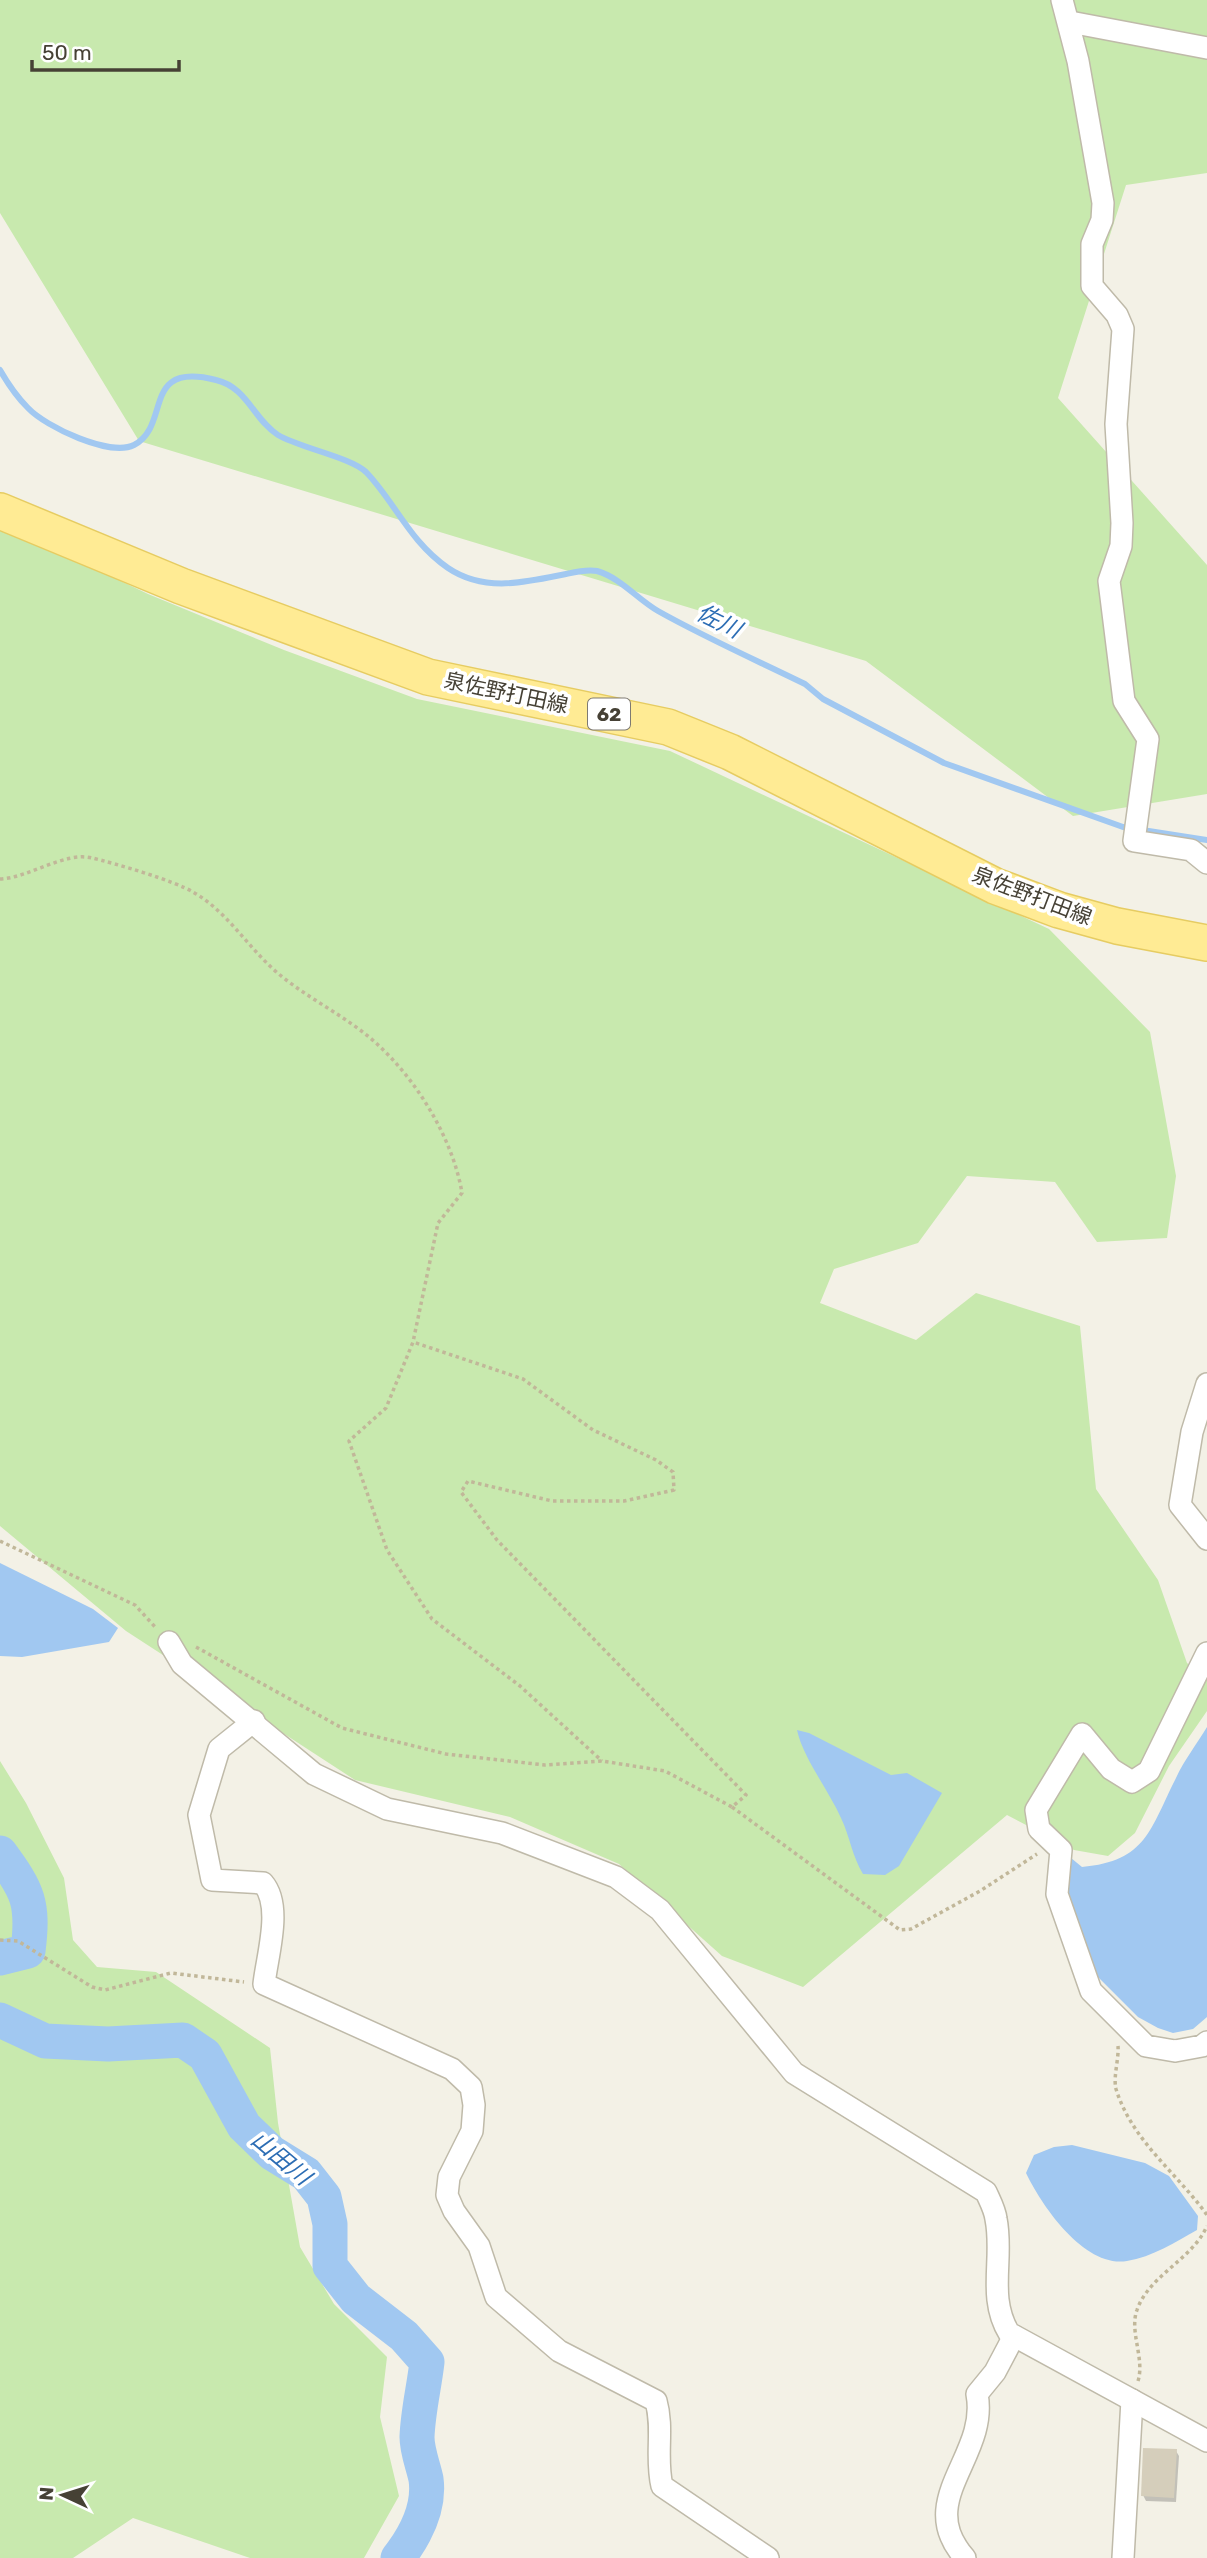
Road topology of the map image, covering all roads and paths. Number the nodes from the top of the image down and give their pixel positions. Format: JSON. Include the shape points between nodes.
{"nodes":[{"id":1,"x":1062,"y":0,"type":"edge"},
{"id":2,"x":1070,"y":22,"type":"junction"},
{"id":3,"x":1207,"y":48,"type":"edge"},
{"id":4,"x":0,"y":511,"type":"edge"},
{"id":5,"x":1207,"y":863,"type":"edge"},
{"id":6,"x":0,"y":879,"type":"edge"},
{"id":7,"x":1207,"y":943,"type":"edge"},
{"id":8,"x":414,"y":1342,"type":"junction"},
{"id":9,"x":1207,"y":1384,"type":"edge"},
{"id":10,"x":1207,"y":1539,"type":"edge"},
{"id":11,"x":0,"y":1541,"type":"edge"},
{"id":12,"x":169,"y":1642,"type":"junction"},
{"id":13,"x":1207,"y":1653,"type":"edge"},
{"id":14,"x":254,"y":1721,"type":"junction"},
{"id":15,"x":603,"y":1762,"type":"junction"},
{"id":16,"x":732,"y":1807,"type":"junction"},
{"id":17,"x":1054,"y":1843,"type":"junction"},
{"id":18,"x":0,"y":1940,"type":"edge"},
{"id":19,"x":264,"y":1984,"type":"junction"},
{"id":20,"x":1113,"y":2036,"type":"dead end"},
{"id":21,"x":1207,"y":2042,"type":"edge"},
{"id":22,"x":1207,"y":2216,"type":"edge"},
{"id":23,"x":1207,"y":2226,"type":"edge"},
{"id":24,"x":1014,"y":2336,"type":"junction"},
{"id":25,"x":1132,"y":2400,"type":"junction"},
{"id":26,"x":1207,"y":2441,"type":"edge"},
{"id":27,"x":768,"y":2558,"type":"edge"},
{"id":28,"x":965,"y":2558,"type":"edge"},
{"id":29,"x":1123,"y":2558,"type":"edge"}],
"edges":[{"from":1,"to":2,"type":"street"},
{"from":2,"to":3,"type":"street"},
{"from":2,"to":5,"type":"street","via":[[1103,203],[1092,244],[1092,286],[1123,329],[1116,424],[1121,535],[1109,581],[1124,701],[1148,739],[1134,841],[1191,850]]},
{"from":4,"to":7,"type":"main road","name":"泉佐野打田線","number":"62","via":[[181,586],[428,677],[668,727],[730,752],[995,886],[1117,926]]},
{"from":6,"to":8,"type":"path","via":[[88,857],[191,890],[224,915],[274,970],[377,1044],[416,1090],[448,1139],[462,1193],[438,1223]]},
{"from":8,"to":15,"type":"path","via":[[386,1408],[349,1441],[387,1550],[432,1619],[520,1686]]},
{"from":8,"to":16,"type":"path","via":[[523,1380],[593,1430],[673,1472],[674,1490],[624,1501],[552,1501],[468,1481],[461,1492],[497,1539],[746,1795]]},
{"from":9,"to":10,"type":"street","via":[[1192,1432],[1180,1505]]},
{"from":11,"to":12,"type":"path","via":[[135,1605]]},
{"from":12,"to":14,"type":"street","via":[[183,1664]]},
{"from":12,"to":15,"type":"path","via":[[188,1642],[342,1728],[446,1754],[545,1765]]},
{"from":13,"to":17,"type":"street","via":[[1149,1771],[1140,1777],[1132,1782],[1111,1769],[1082,1734],[1036,1810],[1039,1829]]},
{"from":14,"to":19,"type":"street","via":[[219,1749],[199,1815],[212,1880],[263,1883],[270,1892]]},
{"from":14,"to":24,"type":"street","via":[[314,1774],[387,1809],[502,1833],[616,1877],[660,1910],[794,2073],[986,2192],[996,2218],[999,2317]]},
{"from":15,"to":16,"type":"path","via":[[665,1771]]},
{"from":16,"to":17,"type":"path","via":[[900,1930],[980,1891]]},
{"from":17,"to":21,"type":"street","via":[[1061,1850],[1057,1894],[1091,1991],[1146,2046],[1175,2051]]},
{"from":18,"to":19,"type":"path","via":[[18,1941],[92,1987],[105,1990],[171,1973]]},
{"from":19,"to":27,"type":"street","via":[[452,2069],[471,2087],[472,2131],[449,2177],[447,2195],[479,2246],[496,2297],[559,2351],[656,2402],[661,2418],[658,2457],[662,2486]]},
{"from":20,"to":22,"type":"path","via":[[1119,2048],[1115,2087],[1137,2135],[1186,2186]]},
{"from":23,"to":25,"type":"path","via":[[1200,2241],[1146,2292],[1135,2312],[1139,2376]]},
{"from":24,"to":25,"type":"street"},
{"from":24,"to":28,"type":"street","via":[[977,2394],[976,2428],[948,2498],[947,2531]]},
{"from":25,"to":26,"type":"street"},
{"from":25,"to":29,"type":"street"}]}
